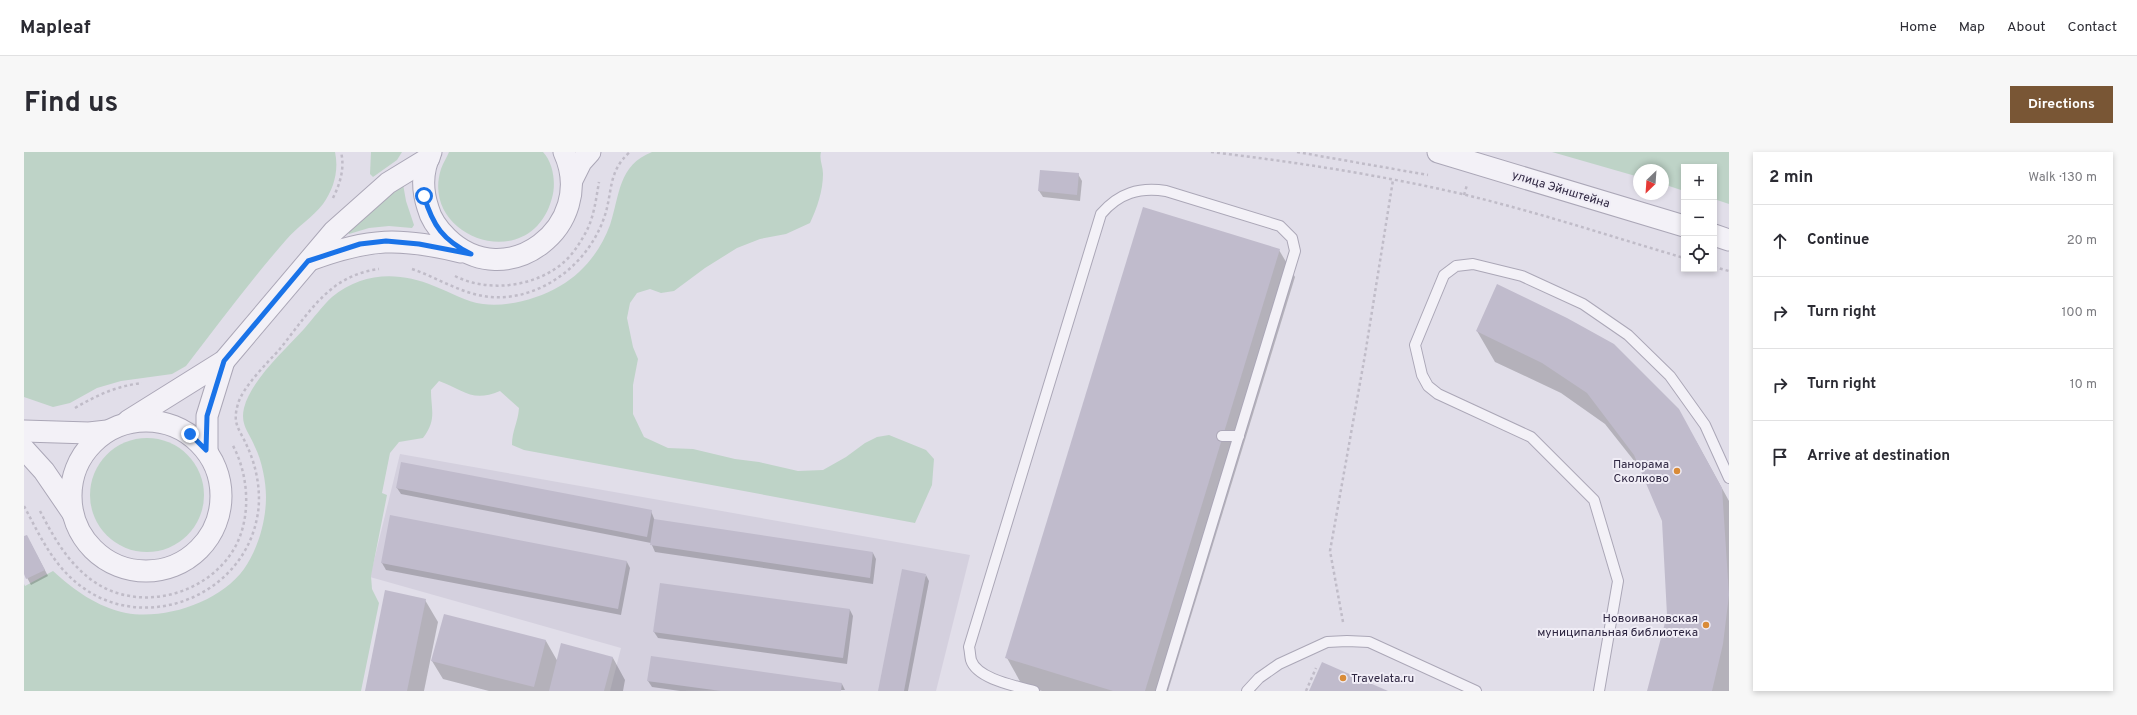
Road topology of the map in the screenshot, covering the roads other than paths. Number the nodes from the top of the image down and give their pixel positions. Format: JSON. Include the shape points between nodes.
{"nodes":[{"id":1,"x":564,"y":152,"type":"edge"},
{"id":2,"x":590,"y":152,"type":"edge"},
{"id":3,"x":1438,"y":152,"type":"edge"},
{"id":4,"x":430,"y":155,"type":"edge"},
{"id":5,"x":572,"y":180,"type":"junction"},
{"id":6,"x":1681,"y":225,"type":"edge"},
{"id":7,"x":1717,"y":236,"type":"edge"},
{"id":8,"x":1729,"y":240,"type":"edge"},
{"id":9,"x":471,"y":254,"type":"junction"},
{"id":10,"x":308,"y":261,"type":"junction"},
{"id":11,"x":224,"y":361,"type":"junction"},
{"id":12,"x":115,"y":427,"type":"junction"},
{"id":13,"x":24,"y":431,"type":"edge"},
{"id":14,"x":1222,"y":436,"type":"dead end"},
{"id":15,"x":1239,"y":436,"type":"junction"},
{"id":16,"x":24,"y":449,"type":"edge"},
{"id":17,"x":206,"y":450,"type":"junction"},
{"id":18,"x":1729,"y":478,"type":"edge"},
{"id":19,"x":73,"y":513,"type":"junction"},
{"id":20,"x":1034,"y":691,"type":"edge"},
{"id":21,"x":1161,"y":691,"type":"edge"},
{"id":22,"x":1247,"y":691,"type":"edge"},
{"id":23,"x":1476,"y":691,"type":"edge"},
{"id":24,"x":1599,"y":691,"type":"edge"}],
"edges":[{"from":1,"to":5,"type":"street"},
{"from":2,"to":5,"type":"street"},
{"from":3,"to":6,"type":"street","name":"улица Эйнштейна"},
{"from":4,"to":9,"type":"street","via":[[424,183],[424,196],[430,215],[440,231],[454,245]]},
{"from":4,"to":10,"type":"street","via":[[388,183],[346,219]]},
{"from":5,"to":9,"type":"street","via":[[571,198],[565,216],[556,232],[542,244],[526,254],[508,259]]},
{"from":7,"to":8,"type":"street"},
{"from":9,"to":10,"type":"street","via":[[419,244],[386,241],[360,244]]},
{"from":10,"to":11,"type":"street"},
{"from":11,"to":12,"type":"street"},
{"from":11,"to":17,"type":"street","via":[[207,416]]},
{"from":12,"to":13,"type":"street","via":[[88,433]]},
{"from":12,"to":17,"type":"street","via":[[147,420],[170,423],[190,434]]},
{"from":12,"to":19,"type":"street","via":[[89,446],[76,467],[71,489]]},
{"from":14,"to":15,"type":"lane"},
{"from":15,"to":20,"type":"lane","via":[[1296,251],[1292,238],[1280,226],[1166,191],[1150,189],[1127,194],[1109,205],[1101,214],[969,647],[971,660],[976,669],[987,677]]},
{"from":15,"to":21,"type":"lane"},
{"from":16,"to":19,"type":"street","via":[[44,471]]},
{"from":17,"to":19,"type":"street","via":[[218,469],[222,491],[220,513],[212,534],[198,552],[179,564],[158,571],[135,571],[114,564],[95,552],[81,534]]},
{"from":18,"to":24,"type":"lane","via":[[1705,425],[1670,376],[1628,334],[1583,304],[1522,276],[1473,264],[1456,266],[1444,275],[1415,345],[1422,375],[1428,386],[1438,394],[1531,437],[1594,500],[1618,581]]},
{"from":22,"to":23,"type":"lane","via":[[1259,678],[1279,664],[1327,642],[1347,641],[1369,642]]}]}
